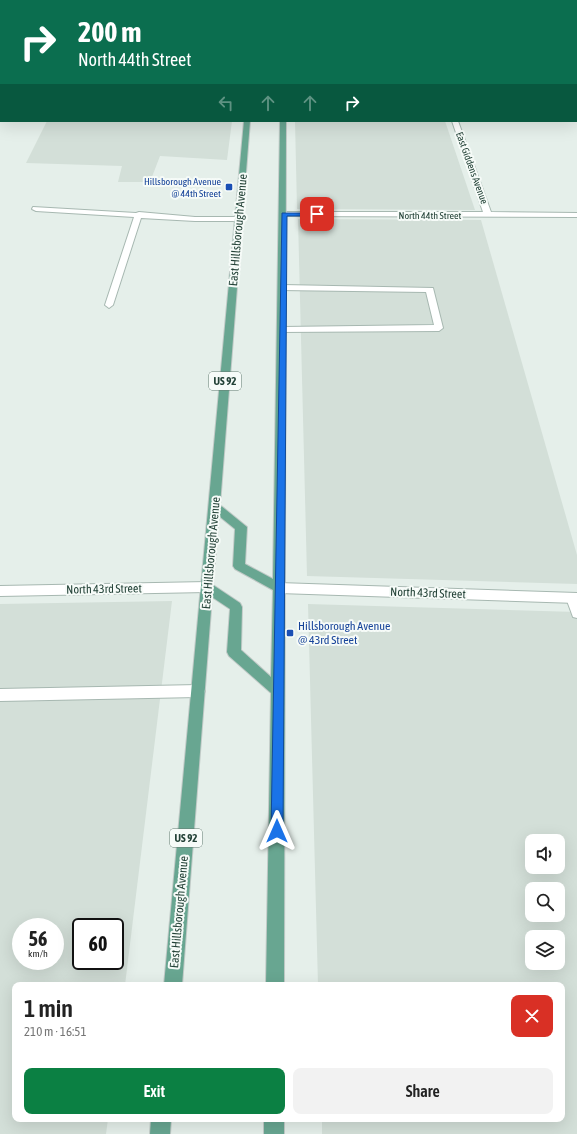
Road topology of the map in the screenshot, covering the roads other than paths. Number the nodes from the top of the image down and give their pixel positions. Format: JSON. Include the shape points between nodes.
{"nodes":[{"id":1,"x":247,"y":122,"type":"edge"},
{"id":2,"x":283,"y":122,"type":"edge"},
{"id":3,"x":455,"y":122,"type":"edge"},
{"id":4,"x":36,"y":209,"type":"dead end"},
{"id":5,"x":139,"y":214,"type":"junction"},
{"id":6,"x":284,"y":214,"type":"junction"},
{"id":7,"x":488,"y":215,"type":"junction"},
{"id":8,"x":577,"y":215,"type":"edge"},
{"id":9,"x":239,"y":219,"type":"junction"},
{"id":10,"x":283,"y":288,"type":"junction"},
{"id":11,"x":109,"y":305,"type":"dead end"},
{"id":12,"x":282,"y":330,"type":"junction"},
{"id":13,"x":215,"y":507,"type":"junction"},
{"id":14,"x":207,"y":587,"type":"junction"},
{"id":15,"x":279,"y":588,"type":"junction"},
{"id":16,"x":0,"y":591,"type":"edge"},
{"id":17,"x":574,"y":598,"type":"edge"},
{"id":18,"x":577,"y":613,"type":"edge"},
{"id":19,"x":198,"y":691,"type":"junction"},
{"id":20,"x":279,"y":692,"type":"junction"},
{"id":21,"x":0,"y":695,"type":"edge"},
{"id":22,"x":173,"y":982,"type":"edge"},
{"id":23,"x":275,"y":982,"type":"edge"},
{"id":24,"x":161,"y":1122,"type":"edge"},
{"id":25,"x":274,"y":1122,"type":"edge"},
{"id":26,"x":160,"y":1134,"type":"edge"},
{"id":27,"x":274,"y":1134,"type":"edge"}],
"edges":[{"from":1,"to":9,"type":"main road","name":"East Hillsborough Avenue","number":"US 92"},
{"from":2,"to":6,"type":"main road"},
{"from":3,"to":7,"type":"street","name":"East Giddens Avenue"},
{"from":4,"to":5,"type":"street"},
{"from":5,"to":9,"type":"street","via":[[195,219]]},
{"from":5,"to":11,"type":"street"},
{"from":6,"to":7,"type":"street","name":"North 44th Street"},
{"from":6,"to":10,"type":"main road"},
{"from":7,"to":8,"type":"street","name":"North 44th Street"},
{"from":9,"to":13,"type":"main road","name":"East Hillsborough Avenue","number":"US 92"},
{"from":10,"to":12,"type":"main road"},
{"from":10,"to":12,"type":"street","via":[[430,290],[439,328]]},
{"from":12,"to":15,"type":"main road"},
{"from":13,"to":14,"type":"main road","name":"East Hillsborough Avenue","number":"US 92"},
{"from":13,"to":15,"type":"main road","via":[[241,527],[239,566]]},
{"from":14,"to":16,"type":"street","name":"North 43rd Street"},
{"from":14,"to":19,"type":"main road","name":"East Hillsborough Avenue","number":"US 92"},
{"from":14,"to":20,"type":"main road","via":[[236,607],[234,652]]},
{"from":15,"to":17,"type":"street","name":"North 43rd Street"},
{"from":15,"to":20,"type":"main road"},
{"from":17,"to":18,"type":"street"},
{"from":19,"to":21,"type":"street"},
{"from":19,"to":22,"type":"main road","name":"East Hillsborough Avenue","number":"US 92"},
{"from":20,"to":23,"type":"main road"},
{"from":24,"to":26,"type":"main road"},
{"from":25,"to":27,"type":"main road"}]}
